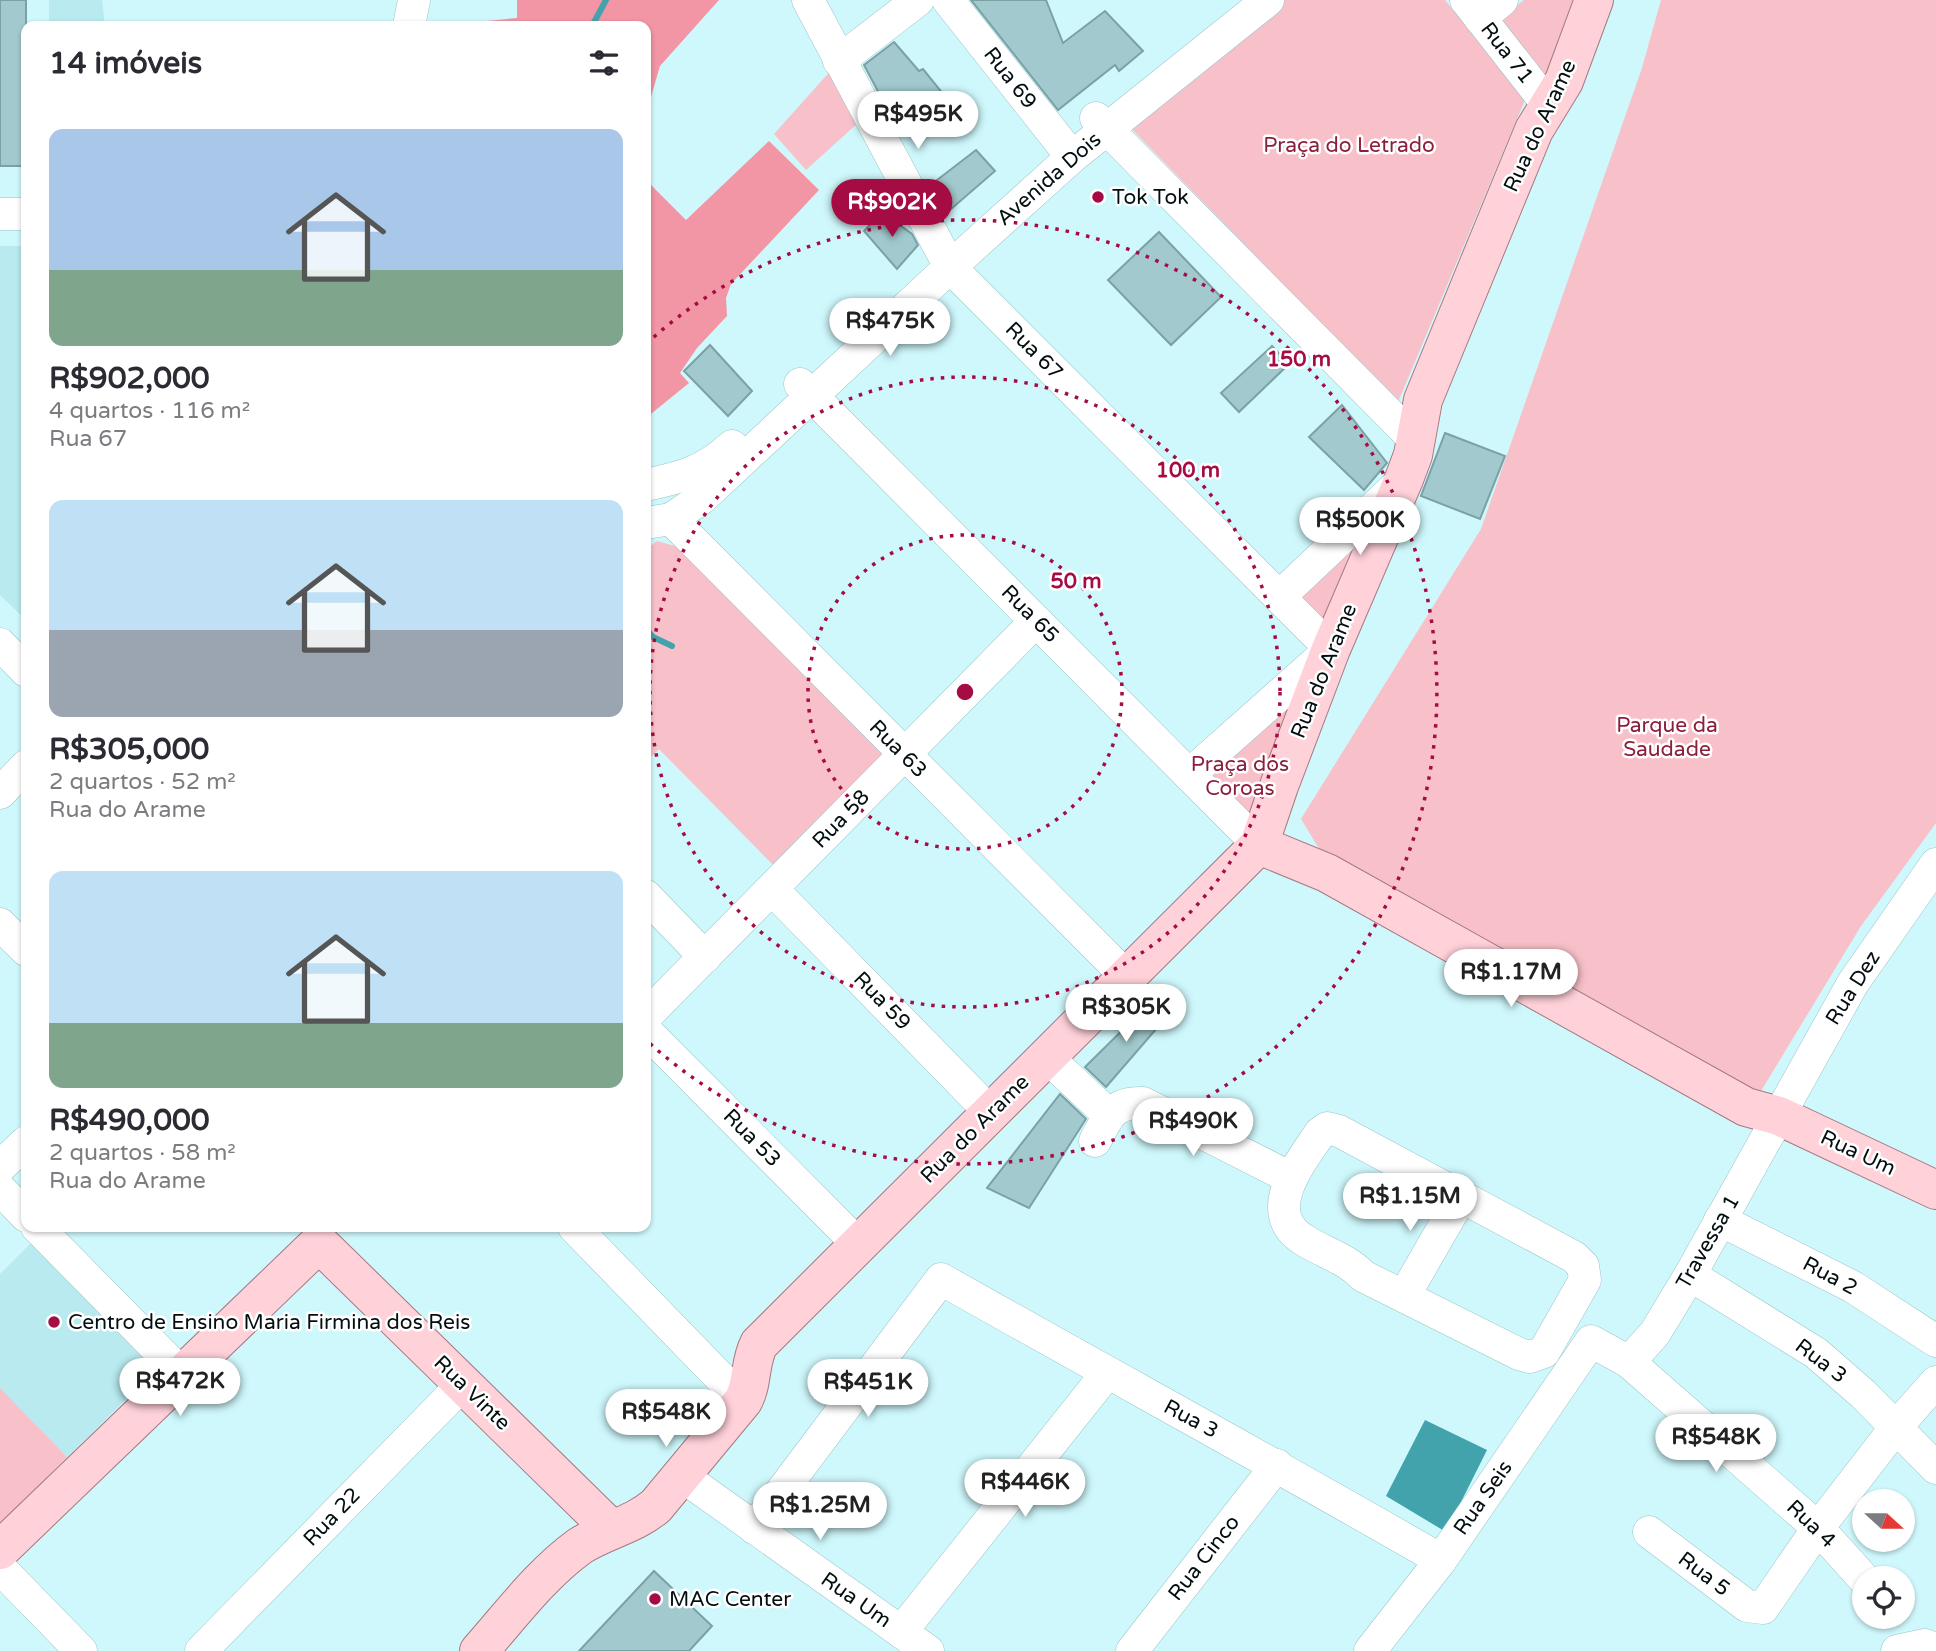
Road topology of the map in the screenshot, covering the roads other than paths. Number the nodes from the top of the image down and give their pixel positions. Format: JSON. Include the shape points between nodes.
{"nodes":[{"id":1,"x":414,"y":0,"type":"edge"},
{"id":2,"x":808,"y":0,"type":"edge"},
{"id":3,"x":918,"y":0,"type":"edge"},
{"id":4,"x":948,"y":0,"type":"edge"},
{"id":5,"x":1242,"y":0,"type":"edge"},
{"id":6,"x":1268,"y":0,"type":"edge"},
{"id":7,"x":1594,"y":0,"type":"edge"},
{"id":8,"x":1483,"y":6,"type":"edge"},
{"id":9,"x":410,"y":21,"type":"edge"},
{"id":10,"x":839,"y":61,"type":"junction"},
{"id":11,"x":1549,"y":106,"type":"junction"},
{"id":12,"x":1101,"y":123,"type":"junction"},
{"id":13,"x":1067,"y":151,"type":"junction"},
{"id":14,"x":0,"y":214,"type":"edge"},
{"id":15,"x":21,"y":214,"type":"edge"},
{"id":16,"x":946,"y":260,"type":"junction"},
{"id":17,"x":806,"y":390,"type":"junction"},
{"id":18,"x":1410,"y":419,"type":"junction"},
{"id":19,"x":1404,"y":479,"type":"junction"},
{"id":20,"x":651,"y":484,"type":"edge"},
{"id":21,"x":658,"y":521,"type":"edge"},
{"id":22,"x":1279,"y":597,"type":"junction"},
{"id":23,"x":0,"y":621,"type":"edge"},
{"id":24,"x":1036,"y":621,"type":"junction"},
{"id":25,"x":21,"y":642,"type":"edge"},
{"id":26,"x":0,"y":645,"type":"edge"},
{"id":27,"x":1331,"y":649,"type":"junction"},
{"id":28,"x":21,"y":666,"type":"edge"},
{"id":29,"x":903,"y":754,"type":"junction"},
{"id":30,"x":21,"y":771,"type":"edge"},
{"id":31,"x":1189,"y":775,"type":"junction"},
{"id":32,"x":0,"y":793,"type":"edge"},
{"id":33,"x":1259,"y":845,"type":"junction"},
{"id":34,"x":1936,"y":864,"type":"edge"},
{"id":35,"x":773,"y":890,"type":"junction"},
{"id":36,"x":651,"y":902,"type":"edge"},
{"id":37,"x":0,"y":924,"type":"edge"},
{"id":38,"x":21,"y":945,"type":"edge"},
{"id":39,"x":705,"y":957,"type":"junction"},
{"id":40,"x":1126,"y":977,"type":"junction"},
{"id":41,"x":651,"y":1011,"type":"edge"},
{"id":42,"x":651,"y":1036,"type":"edge"},
{"id":43,"x":1047,"y":1057,"type":"junction"},
{"id":44,"x":992,"y":1112,"type":"junction"},
{"id":45,"x":1779,"y":1116,"type":"junction"},
{"id":46,"x":21,"y":1147,"type":"edge"},
{"id":47,"x":0,"y":1167,"type":"edge"},
{"id":48,"x":1291,"y":1178,"type":"junction"},
{"id":49,"x":0,"y":1189,"type":"edge"},
{"id":50,"x":1936,"y":1190,"type":"edge"},
{"id":51,"x":1461,"y":1197,"type":"junction"},
{"id":52,"x":21,"y":1211,"type":"edge"},
{"id":53,"x":1720,"y":1220,"type":"junction"},
{"id":54,"x":42,"y":1232,"type":"edge"},
{"id":55,"x":579,"y":1232,"type":"edge"},
{"id":56,"x":311,"y":1235,"type":"edge"},
{"id":57,"x":859,"y":1245,"type":"junction"},
{"id":58,"x":1690,"y":1275,"type":"junction"},
{"id":59,"x":1404,"y":1296,"type":"junction"},
{"id":60,"x":1591,"y":1341,"type":"joint"},
{"id":61,"x":1936,"y":1341,"type":"edge"},
{"id":62,"x":1629,"y":1362,"type":"junction"},
{"id":63,"x":1107,"y":1373,"type":"junction"},
{"id":64,"x":183,"y":1375,"type":"junction"},
{"id":65,"x":1936,"y":1382,"type":"edge"},
{"id":66,"x":463,"y":1384,"type":"junction"},
{"id":67,"x":734,"y":1390,"type":"junction"},
{"id":68,"x":1896,"y":1427,"type":"junction"},
{"id":69,"x":1277,"y":1465,"type":"junction"},
{"id":70,"x":1936,"y":1468,"type":"edge"},
{"id":71,"x":682,"y":1476,"type":"junction"},
{"id":72,"x":754,"y":1528,"type":"junction"},
{"id":73,"x":1818,"y":1528,"type":"junction"},
{"id":74,"x":611,"y":1529,"type":"junction"},
{"id":75,"x":1649,"y":1532,"type":"dead end"},
{"id":76,"x":0,"y":1550,"type":"edge"},
{"id":77,"x":1441,"y":1560,"type":"junction"},
{"id":78,"x":1852,"y":1566,"type":"edge"},
{"id":79,"x":0,"y":1568,"type":"edge"},
{"id":80,"x":901,"y":1632,"type":"junction"},
{"id":81,"x":1936,"y":1649,"type":"edge"},
{"id":82,"x":81,"y":1651,"type":"edge"},
{"id":83,"x":201,"y":1651,"type":"edge"},
{"id":84,"x":479,"y":1651,"type":"edge"},
{"id":85,"x":928,"y":1651,"type":"edge"},
{"id":86,"x":1132,"y":1651,"type":"edge"},
{"id":87,"x":1370,"y":1651,"type":"edge"},
{"id":88,"x":1897,"y":1651,"type":"edge"}],
"edges":[{"from":1,"to":9,"type":"street"},
{"from":2,"to":10,"type":"street","name":"Rua 67"},
{"from":3,"to":10,"type":"street"},
{"from":4,"to":13,"type":"street","name":"Rua 69"},
{"from":5,"to":12,"type":"street","name":"Avenida Dois"},
{"from":6,"to":12,"type":"street","name":"Avenida Dois"},
{"from":7,"to":11,"type":"main road","name":"Rua do Arame","via":[[1564,81]]},
{"from":8,"to":11,"type":"street","name":"Rua 71"},
{"from":10,"to":16,"type":"street","name":"Rua 67"},
{"from":11,"to":18,"type":"main road","name":"Rua do Arame","via":[[1534,131]]},
{"from":12,"to":13,"type":"street","name":"Avenida Dois"},
{"from":12,"to":18,"type":"street"},
{"from":13,"to":16,"type":"street","name":"Avenida Dois"},
{"from":14,"to":15,"type":"street"},
{"from":16,"to":17,"type":"street","name":"Avenida Dois"},
{"from":16,"to":22,"type":"street","name":"Rua 67"},
{"from":17,"to":20,"type":"street","name":"Avenida Dois","via":[[712,464],[691,475]]},
{"from":17,"to":21,"type":"street","name":"Avenida Dois","via":[[702,498]]},
{"from":17,"to":24,"type":"street","name":"Rua 65"},
{"from":18,"to":19,"type":"main road","name":"Rua do Arame"},
{"from":19,"to":22,"type":"street"},
{"from":19,"to":27,"type":"main road","name":"Rua do Arame"},
{"from":21,"to":29,"type":"street","name":"Rua 63"},
{"from":22,"to":27,"type":"street","name":"Rua 67"},
{"from":23,"to":25,"type":"street"},
{"from":24,"to":29,"type":"street","name":"Rua 58"},
{"from":24,"to":31,"type":"street","name":"Rua 65"},
{"from":26,"to":28,"type":"street"},
{"from":27,"to":31,"type":"street"},
{"from":27,"to":33,"type":"main road","name":"Rua do Arame"},
{"from":29,"to":35,"type":"street","name":"Rua 58"},
{"from":29,"to":40,"type":"street","name":"Rua 63"},
{"from":30,"to":32,"type":"street"},
{"from":31,"to":33,"type":"street","name":"Rua 65"},
{"from":33,"to":40,"type":"main road","name":"Rua do Arame"},
{"from":33,"to":45,"type":"main road","name":"Rua Um","via":[[1327,873],[1746,1107]]},
{"from":34,"to":45,"type":"street","name":"Rua Dez","via":[[1853,983]]},
{"from":35,"to":39,"type":"street","name":"Rua 58"},
{"from":35,"to":44,"type":"street","name":"Rua 59"},
{"from":36,"to":39,"type":"street"},
{"from":37,"to":38,"type":"street"},
{"from":39,"to":41,"type":"street","name":"Rua 58"},
{"from":40,"to":43,"type":"main road","name":"Rua do Arame"},
{"from":42,"to":57,"type":"street","name":"Rua 53"},
{"from":43,"to":44,"type":"main road","name":"Rua do Arame"},
{"from":43,"to":48,"type":"street","via":[[1102,1128],[1125,1104],[1143,1103]]},
{"from":44,"to":57,"type":"main road","name":"Rua do Arame"},
{"from":45,"to":50,"type":"main road","name":"Rua Um"},
{"from":45,"to":53,"type":"street","name":"Travessa 1"},
{"from":46,"to":47,"type":"street"},
{"from":48,"to":51,"type":"street","via":[[1320,1133],[1332,1128]]},
{"from":48,"to":59,"type":"street","via":[[1285,1215],[1296,1234]]},
{"from":49,"to":52,"type":"street"},
{"from":51,"to":59,"type":"street"},
{"from":51,"to":59,"type":"street","via":[[1583,1266],[1585,1280],[1544,1352],[1530,1357],[1518,1354]]},
{"from":53,"to":58,"type":"street","name":"Travessa 1"},
{"from":53,"to":61,"type":"street","name":"Rua 2","via":[[1853,1287]]},
{"from":54,"to":64,"type":"street"},
{"from":55,"to":67,"type":"street"},
{"from":56,"to":64,"type":"main road"},
{"from":56,"to":66,"type":"main road","name":"Rua Vinte"},
{"from":57,"to":67,"type":"main road","name":"Rua do Arame","via":[[759,1345],[748,1389]]},
{"from":58,"to":62,"type":"street","name":"Travessa 1","via":[[1655,1333]]},
{"from":58,"to":68,"type":"street","name":"Rua 3","via":[[1816,1353]]},
{"from":60,"to":62,"type":"street","name":"Rua 4"},
{"from":60,"to":77,"type":"street","name":"Rua Seis"},
{"from":62,"to":73,"type":"street","name":"Rua 4"},
{"from":63,"to":69,"type":"street","name":"Rua 3"},
{"from":63,"to":72,"type":"street","name":"Rua 3","via":[[940,1279]]},
{"from":63,"to":80,"type":"street"},
{"from":64,"to":76,"type":"main road"},
{"from":65,"to":68,"type":"street"},
{"from":66,"to":74,"type":"main road","name":"Rua Vinte"},
{"from":66,"to":83,"type":"street","name":"Rua 22"},
{"from":67,"to":71,"type":"main road"},
{"from":68,"to":70,"type":"street","name":"Rua 3"},
{"from":68,"to":73,"type":"street"},
{"from":69,"to":77,"type":"street","name":"Rua 3"},
{"from":69,"to":86,"type":"street","name":"Rua Cinco"},
{"from":71,"to":72,"type":"street","name":"Rua Um"},
{"from":71,"to":74,"type":"main road","via":[[647,1514]]},
{"from":72,"to":80,"type":"street","name":"Rua Um"},
{"from":73,"to":75,"type":"street","name":"Rua 5","via":[[1763,1608],[1747,1606]]},
{"from":73,"to":78,"type":"street","name":"Rua 4"},
{"from":74,"to":84,"type":"main road","via":[[549,1572]]},
{"from":77,"to":87,"type":"street","name":"Rua Seis"},
{"from":79,"to":82,"type":"street"},
{"from":80,"to":85,"type":"street","name":"Rua Um"},
{"from":81,"to":88,"type":"street","via":[[1925,1645]]}]}
